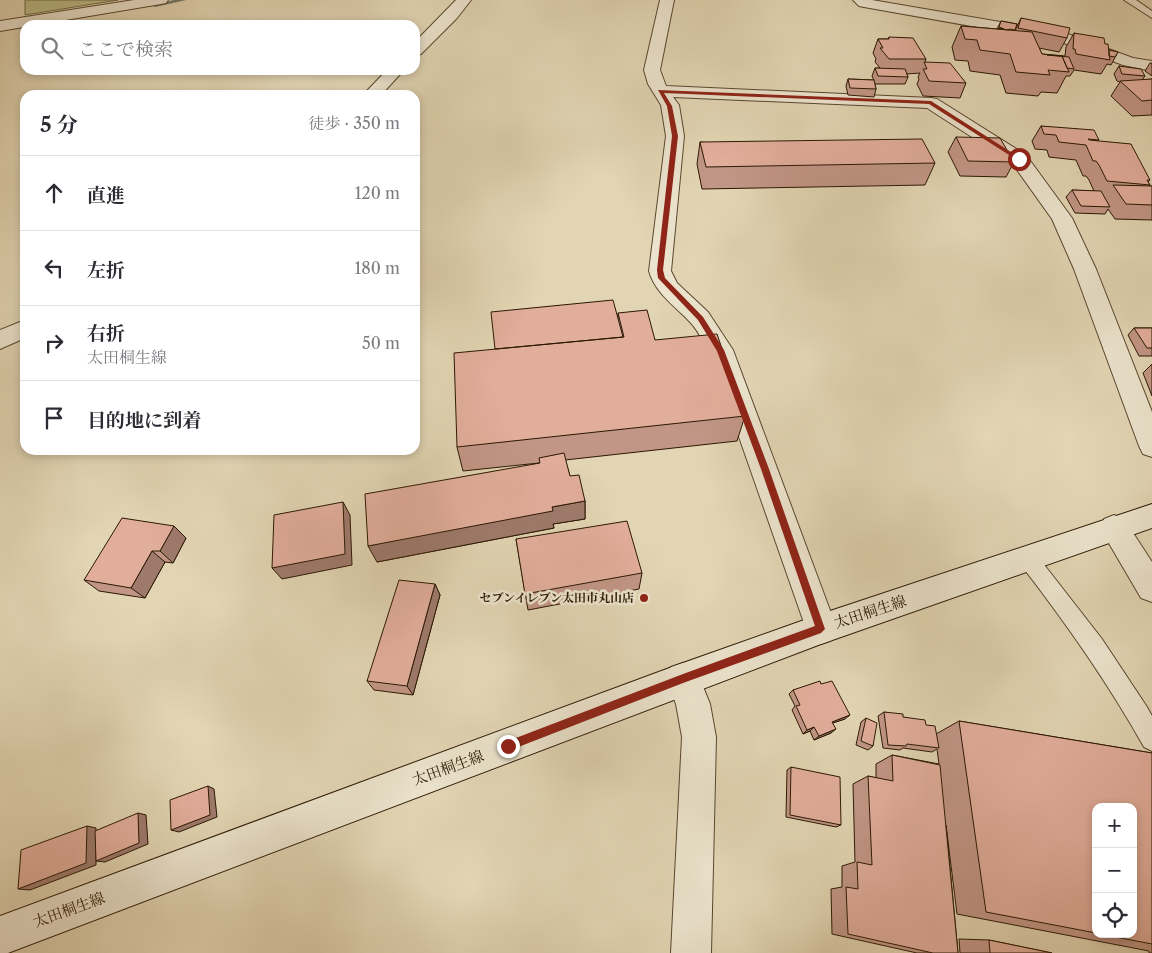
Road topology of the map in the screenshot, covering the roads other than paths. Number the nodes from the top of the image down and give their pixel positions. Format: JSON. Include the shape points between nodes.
{"nodes":[{"id":1,"x":160,"y":0,"type":"edge"},
{"id":2,"x":464,"y":0,"type":"edge"},
{"id":3,"x":667,"y":0,"type":"edge"},
{"id":4,"x":860,"y":0,"type":"edge"},
{"id":5,"x":1129,"y":0,"type":"edge"},
{"id":6,"x":1152,"y":15,"type":"edge"},
{"id":7,"x":37,"y":20,"type":"edge"},
{"id":8,"x":20,"y":23,"type":"edge"},
{"id":9,"x":0,"y":26,"type":"edge"},
{"id":10,"x":420,"y":46,"type":"edge"},
{"id":11,"x":1152,"y":66,"type":"edge"},
{"id":12,"x":391,"y":75,"type":"edge"},
{"id":13,"x":377,"y":90,"type":"edge"},
{"id":14,"x":660,"y":91,"type":"junction"},
{"id":15,"x":20,"y":330,"type":"edge"},
{"id":16,"x":0,"y":340,"type":"edge"},
{"id":17,"x":1152,"y":446,"type":"edge"},
{"id":18,"x":1152,"y":516,"type":"edge"},
{"id":19,"x":1114,"y":528,"type":"junction"},
{"id":20,"x":1028,"y":559,"type":"junction"},
{"id":21,"x":1152,"y":588,"type":"edge"},
{"id":22,"x":821,"y":629,"type":"junction"},
{"id":23,"x":683,"y":678,"type":"junction"},
{"id":24,"x":1152,"y":739,"type":"edge"},
{"id":25,"x":0,"y":936,"type":"edge"},
{"id":26,"x":691,"y":953,"type":"edge"}],
"edges":[{"from":1,"to":7,"type":"street"},
{"from":2,"to":10,"type":"street"},
{"from":3,"to":14,"type":"street","via":[[652,70]]},
{"from":4,"to":11,"type":"street","via":[[1064,38],[1129,62]]},
{"from":5,"to":6,"type":"lane"},
{"from":8,"to":9,"type":"street"},
{"from":12,"to":13,"type":"street"},
{"from":14,"to":17,"type":"street","via":[[931,103],[1019,159],[1062,218]]},
{"from":14,"to":22,"type":"street","via":[[670,106],[675,136],[660,270],[662,278],[700,318],[721,350]]},
{"from":15,"to":16,"type":"street"},
{"from":18,"to":19,"type":"street","name":"太田桐生線"},
{"from":19,"to":20,"type":"street","name":"太田桐生線"},
{"from":19,"to":21,"type":"street"},
{"from":20,"to":22,"type":"street","name":"太田桐生線"},
{"from":20,"to":24,"type":"lane","via":[[1137,711]]},
{"from":22,"to":23,"type":"street","name":"太田桐生線"},
{"from":23,"to":25,"type":"street","name":"太田桐生線"},
{"from":23,"to":26,"type":"street","via":[[693,704],[699,737]]}]}
